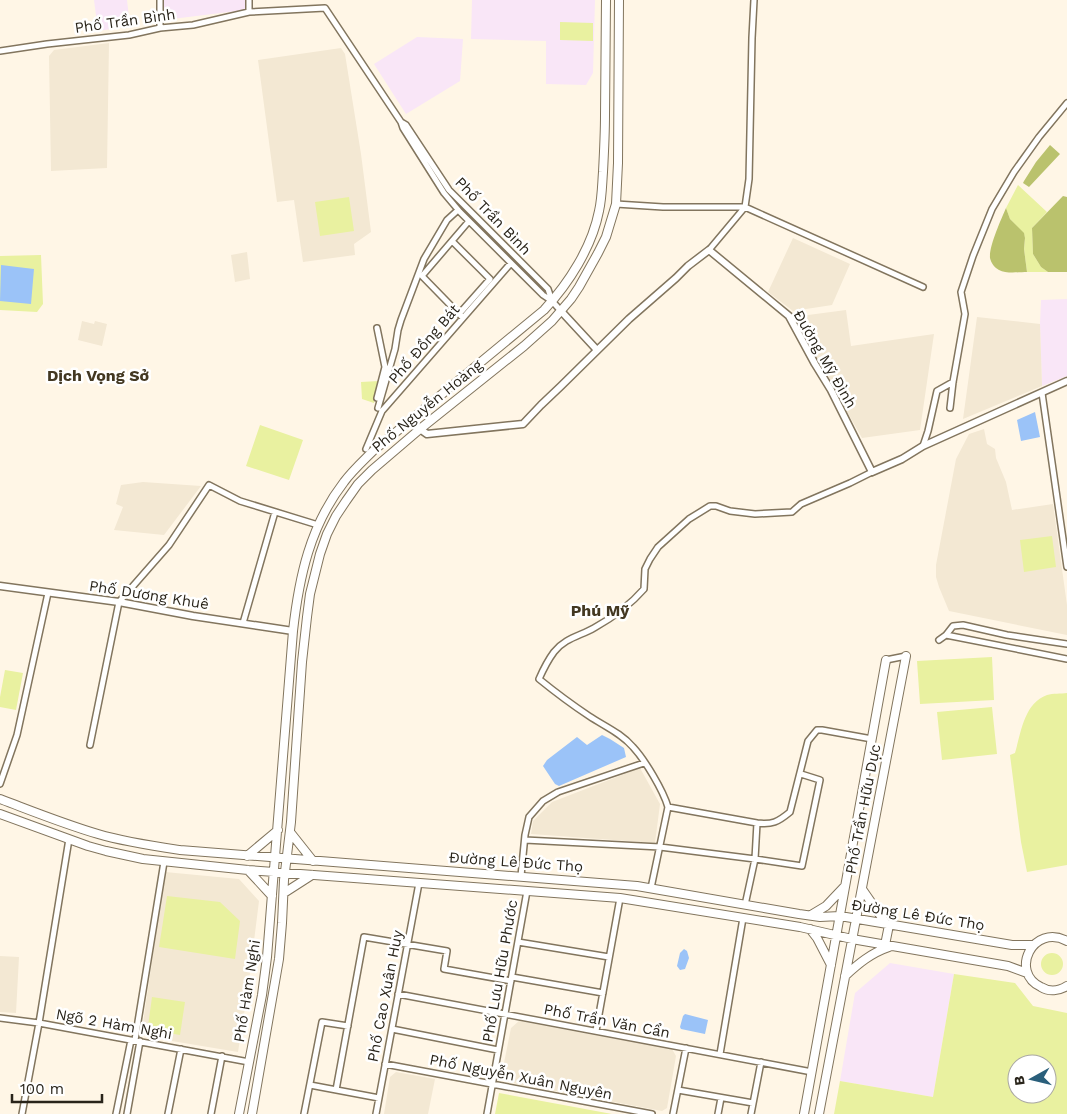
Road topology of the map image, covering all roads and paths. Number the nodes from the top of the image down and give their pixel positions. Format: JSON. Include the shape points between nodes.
{"nodes":[{"id":1,"x":160,"y":0,"type":"edge"},
{"id":2,"x":249,"y":0,"type":"edge"},
{"id":3,"x":606,"y":0,"type":"edge"},
{"id":4,"x":620,"y":0,"type":"edge"},
{"id":5,"x":754,"y":0,"type":"edge"},
{"id":6,"x":249,"y":12,"type":"junction"},
{"id":7,"x":160,"y":28,"type":"junction"},
{"id":8,"x":0,"y":51,"type":"edge"},
{"id":9,"x":1067,"y":103,"type":"edge"},
{"id":10,"x":401,"y":122,"type":"junction"},
{"id":11,"x":616,"y":204,"type":"junction"},
{"id":12,"x":745,"y":208,"type":"junction"},
{"id":13,"x":458,"y":210,"type":"junction"},
{"id":14,"x":469,"y":221,"type":"junction"},
{"id":15,"x":452,"y":241,"type":"junction"},
{"id":16,"x":709,"y":250,"type":"junction"},
{"id":17,"x":511,"y":263,"type":"junction"},
{"id":18,"x":923,"y":287,"type":"dead end"},
{"id":19,"x":552,"y":301,"type":"junction"},
{"id":20,"x":561,"y":311,"type":"junction"},
{"id":21,"x":461,"y":316,"type":"junction"},
{"id":22,"x":377,"y":328,"type":"dead end"},
{"id":23,"x":597,"y":350,"type":"junction"},
{"id":24,"x":1067,"y":381,"type":"edge"},
{"id":25,"x":953,"y":382,"type":"junction"},
{"id":26,"x":1042,"y":393,"type":"junction"},
{"id":27,"x":950,"y":408,"type":"dead end"},
{"id":28,"x":420,"y":429,"type":"junction"},
{"id":29,"x":923,"y":446,"type":"junction"},
{"id":30,"x":366,"y":449,"type":"dead end"},
{"id":31,"x":872,"y":472,"type":"junction"},
{"id":32,"x":275,"y":512,"type":"junction"},
{"id":33,"x":318,"y":525,"type":"junction"},
{"id":34,"x":1067,"y":567,"type":"edge"},
{"id":35,"x":0,"y":586,"type":"edge"},
{"id":36,"x":48,"y":593,"type":"junction"},
{"id":37,"x":120,"y":602,"type":"junction"},
{"id":38,"x":243,"y":624,"type":"junction"},
{"id":39,"x":293,"y":631,"type":"junction"},
{"id":40,"x":946,"y":635,"type":"junction"},
{"id":41,"x":939,"y":640,"type":"dead end"},
{"id":42,"x":1067,"y":644,"type":"edge"},
{"id":43,"x":906,"y":656,"type":"joint"},
{"id":44,"x":1067,"y":659,"type":"edge"},
{"id":45,"x":886,"y":660,"type":"joint"},
{"id":46,"x":287,"y":696,"type":"junction"},
{"id":47,"x":300,"y":697,"type":"junction"},
{"id":48,"x":872,"y":739,"type":"junction"},
{"id":49,"x":90,"y":745,"type":"dead end"},
{"id":50,"x":644,"y":763,"type":"junction"},
{"id":51,"x":801,"y":774,"type":"junction"},
{"id":52,"x":0,"y":784,"type":"edge"},
{"id":53,"x":0,"y":799,"type":"edge"},
{"id":54,"x":668,"y":807,"type":"junction"},
{"id":55,"x":0,"y":814,"type":"edge"},
{"id":56,"x":757,"y":824,"type":"junction"},
{"id":57,"x":278,"y":830,"type":"junction"},
{"id":58,"x":290,"y":832,"type":"junction"},
{"id":59,"x":69,"y":839,"type":"junction"},
{"id":60,"x":525,"y":840,"type":"junction"},
{"id":61,"x":660,"y":847,"type":"junction"},
{"id":62,"x":247,"y":856,"type":"junction"},
{"id":63,"x":276,"y":858,"type":"junction"},
{"id":64,"x":287,"y":859,"type":"junction"},
{"id":65,"x":755,"y":859,"type":"junction"},
{"id":66,"x":313,"y":861,"type":"junction"},
{"id":67,"x":164,"y":862,"type":"junction"},
{"id":68,"x":248,"y":870,"type":"junction"},
{"id":69,"x":274,"y":871,"type":"junction"},
{"id":70,"x":286,"y":872,"type":"junction"},
{"id":71,"x":313,"y":874,"type":"junction"},
{"id":72,"x":521,"y":876,"type":"junction"},
{"id":73,"x":418,"y":883,"type":"junction"},
{"id":74,"x":845,"y":886,"type":"junction"},
{"id":75,"x":651,"y":888,"type":"junction"},
{"id":76,"x":862,"y":889,"type":"junction"},
{"id":77,"x":527,"y":891,"type":"junction"},
{"id":78,"x":284,"y":892,"type":"junction"},
{"id":79,"x":272,"y":896,"type":"junction"},
{"id":80,"x":620,"y":898,"type":"junction"},
{"id":81,"x":745,"y":905,"type":"junction"},
{"id":82,"x":806,"y":915,"type":"junction"},
{"id":83,"x":840,"y":916,"type":"junction"},
{"id":84,"x":743,"y":918,"type":"junction"},
{"id":85,"x":856,"y":919,"type":"junction"},
{"id":86,"x":888,"y":925,"type":"junction"},
{"id":87,"x":800,"y":928,"type":"junction"},
{"id":88,"x":810,"y":930,"type":"junction"},
{"id":89,"x":837,"y":936,"type":"junction"},
{"id":90,"x":852,"y":940,"type":"junction"},
{"id":91,"x":1067,"y":941,"type":"edge"},
{"id":92,"x":518,"y":942,"type":"junction"},
{"id":93,"x":408,"y":944,"type":"junction"},
{"id":94,"x":1034,"y":945,"type":"junction"},
{"id":95,"x":888,"y":946,"type":"junction"},
{"id":96,"x":609,"y":957,"type":"junction"},
{"id":97,"x":832,"y":965,"type":"junction"},
{"id":98,"x":1028,"y":973,"type":"junction"},
{"id":99,"x":512,"y":979,"type":"junction"},
{"id":100,"x":844,"y":979,"type":"junction"},
{"id":101,"x":829,"y":980,"type":"junction"},
{"id":102,"x":1067,"y":986,"type":"edge"},
{"id":103,"x":602,"y":993,"type":"junction"},
{"id":104,"x":398,"y":994,"type":"junction"},
{"id":105,"x":258,"y":1013,"type":"junction"},
{"id":106,"x":269,"y":1014,"type":"junction"},
{"id":107,"x":505,"y":1014,"type":"junction"},
{"id":108,"x":0,"y":1018,"type":"edge"},
{"id":109,"x":39,"y":1023,"type":"junction"},
{"id":110,"x":348,"y":1026,"type":"junction"},
{"id":111,"x":392,"y":1030,"type":"junction"},
{"id":112,"x":596,"y":1031,"type":"junction"},
{"id":113,"x":136,"y":1040,"type":"junction"},
{"id":114,"x":686,"y":1048,"type":"junction"},
{"id":115,"x":181,"y":1049,"type":"junction"},
{"id":116,"x":498,"y":1050,"type":"junction"},
{"id":117,"x":720,"y":1054,"type":"junction"},
{"id":118,"x":222,"y":1056,"type":"junction"},
{"id":119,"x":250,"y":1062,"type":"junction"},
{"id":120,"x":761,"y":1062,"type":"junction"},
{"id":121,"x":385,"y":1064,"type":"junction"},
{"id":122,"x":812,"y":1072,"type":"junction"},
{"id":123,"x":492,"y":1084,"type":"junction"},
{"id":124,"x":310,"y":1085,"type":"junction"},
{"id":125,"x":336,"y":1090,"type":"junction"},
{"id":126,"x":678,"y":1090,"type":"junction"},
{"id":127,"x":379,"y":1098,"type":"junction"},
{"id":128,"x":721,"y":1098,"type":"junction"},
{"id":129,"x":753,"y":1104,"type":"junction"},
{"id":130,"x":22,"y":1114,"type":"edge"},
{"id":131,"x":116,"y":1114,"type":"edge"},
{"id":132,"x":127,"y":1114,"type":"edge"},
{"id":133,"x":168,"y":1114,"type":"edge"},
{"id":134,"x":211,"y":1114,"type":"edge"},
{"id":135,"x":239,"y":1114,"type":"edge"},
{"id":136,"x":252,"y":1114,"type":"edge"},
{"id":137,"x":304,"y":1114,"type":"edge"},
{"id":138,"x":376,"y":1114,"type":"edge"},
{"id":139,"x":486,"y":1114,"type":"edge"},
{"id":140,"x":652,"y":1114,"type":"edge"},
{"id":141,"x":674,"y":1114,"type":"edge"},
{"id":142,"x":718,"y":1114,"type":"edge"},
{"id":143,"x":752,"y":1114,"type":"edge"},
{"id":144,"x":804,"y":1114,"type":"edge"},
{"id":145,"x":819,"y":1114,"type":"edge"}],
"edges":[{"from":1,"to":7,"type":"street"},
{"from":2,"to":6,"type":"street"},
{"from":3,"to":19,"type":"main road","name":"Phố Nguyễn Hoàng","via":[[605,138],[599,211],[582,255]]},
{"from":4,"to":11,"type":"main road","name":"Phố Nguyễn Hoàng"},
{"from":5,"to":12,"type":"street","via":[[749,178]]},
{"from":6,"to":7,"type":"street","name":"Phố Trần Bình","via":[[193,25]]},
{"from":6,"to":10,"type":"street","name":"Phố Trần Bình","via":[[325,8]]},
{"from":7,"to":8,"type":"street","name":"Phố Trần Bình","via":[[111,38]]},
{"from":9,"to":25,"type":"street","via":[[1014,172],[992,209],[961,292],[965,314]]},
{"from":10,"to":13,"type":"street","name":"Phố Trần Bình","via":[[444,193]]},
{"from":10,"to":19,"type":"street","name":"Phố Trần Bình","via":[[448,190],[548,289]]},
{"from":11,"to":12,"type":"street"},
{"from":11,"to":20,"type":"main road","name":"Phố Nguyễn Hoàng","via":[[598,253]]},
{"from":12,"to":16,"type":"street"},
{"from":12,"to":18,"type":"street"},
{"from":13,"to":14,"type":"street","name":"Phố Trần Bình"},
{"from":13,"to":22,"type":"street","via":[[447,220],[424,259],[376,407],[384,367]]},
{"from":14,"to":15,"type":"street"},
{"from":14,"to":17,"type":"street","name":"Phố Trần Bình"},
{"from":15,"to":21,"type":"street","via":[[490,279]]},
{"from":15,"to":21,"type":"street","via":[[422,276]]},
{"from":16,"to":23,"type":"street"},
{"from":16,"to":31,"type":"street","name":"Đường Mỹ Đình","via":[[790,316]]},
{"from":17,"to":19,"type":"street","name":"Phố Trần Bình"},
{"from":17,"to":21,"type":"street","name":"Phố Đồng Bát"},
{"from":19,"to":20,"type":"street","name":"Phố Trần Bình"},
{"from":19,"to":33,"type":"main road","name":"Phố Nguyễn Hoàng","via":[[373,452],[344,482]]},
{"from":20,"to":23,"type":"street","name":"Phố Trần Bình"},
{"from":20,"to":28,"type":"main road","name":"Phố Nguyễn Hoàng","via":[[524,346]]},
{"from":21,"to":30,"type":"street","name":"Phố Đồng Bát","via":[[382,410]]},
{"from":23,"to":28,"type":"street","via":[[523,424],[427,434]]},
{"from":24,"to":26,"type":"street"},
{"from":25,"to":27,"type":"street"},
{"from":25,"to":29,"type":"street","via":[[937,391]]},
{"from":26,"to":29,"type":"street"},
{"from":26,"to":34,"type":"street"},
{"from":28,"to":47,"type":"main road","name":"Phố Nguyễn Hoàng","via":[[358,484],[327,534],[310,594]]},
{"from":29,"to":31,"type":"street"},
{"from":31,"to":50,"type":"street","via":[[801,504],[792,512],[755,514],[710,506],[689,519],[658,547],[645,569],[644,589],[634,600],[594,628],[568,639],[555,651],[539,679],[616,733],[633,747]]},
{"from":32,"to":33,"type":"street"},
{"from":32,"to":37,"type":"street","via":[[240,501],[208,485],[169,545]]},
{"from":32,"to":38,"type":"street"},
{"from":33,"to":39,"type":"main road","name":"Phố Nguyễn Hoàng","via":[[302,573]]},
{"from":35,"to":36,"type":"street","name":"Phố Dương Khuê"},
{"from":36,"to":37,"type":"street","name":"Phố Dương Khuê"},
{"from":36,"to":52,"type":"street","via":[[17,735]]},
{"from":37,"to":38,"type":"street","name":"Phố Dương Khuê"},
{"from":37,"to":49,"type":"street"},
{"from":38,"to":39,"type":"street","name":"Phố Dương Khuê"},
{"from":39,"to":46,"type":"main road","name":"Phố Nguyễn Hoàng"},
{"from":40,"to":41,"type":"street"},
{"from":40,"to":42,"type":"street","via":[[953,626],[963,625]]},
{"from":40,"to":44,"type":"street"},
{"from":43,"to":45,"type":"street"},
{"from":43,"to":76,"type":"main road","name":"Phố Trần Hữu Dực"},
{"from":45,"to":48,"type":"main road","name":"Phố Trần Hữu Dực"},
{"from":46,"to":47,"type":"street"},
{"from":46,"to":57,"type":"main road","name":"Phố Nguyễn Hoàng"},
{"from":47,"to":58,"type":"main road","name":"Phố Nguyễn Hoàng"},
{"from":48,"to":51,"type":"street","via":[[817,730],[808,741]]},
{"from":48,"to":74,"type":"main road","name":"Phố Trần Hữu Dực"},
{"from":50,"to":54,"type":"street"},
{"from":50,"to":60,"type":"street","via":[[558,792],[543,801],[529,817]]},
{"from":51,"to":56,"type":"street","via":[[790,812],[770,824]]},
{"from":51,"to":65,"type":"street","via":[[820,780],[802,866]]},
{"from":53,"to":62,"type":"main road","name":"Đường Lê Đức Thọ","via":[[68,825],[122,840],[180,850]]},
{"from":54,"to":56,"type":"street"},
{"from":54,"to":61,"type":"street"},
{"from":55,"to":59,"type":"main road","name":"Đường Lê Đức Thọ"},
{"from":56,"to":65,"type":"street"},
{"from":57,"to":62,"type":"main road"},
{"from":57,"to":63,"type":"main road","name":"Phố Nguyễn Hoàng"},
{"from":58,"to":64,"type":"main road","name":"Phố Nguyễn Hoàng"},
{"from":58,"to":66,"type":"main road"},
{"from":59,"to":67,"type":"main road","name":"Đường Lê Đức Thọ","via":[[106,851]]},
{"from":59,"to":109,"type":"street","name":"Ngõ 2 Hàm Nghi"},
{"from":60,"to":61,"type":"street"},
{"from":60,"to":72,"type":"street"},
{"from":61,"to":65,"type":"street"},
{"from":61,"to":75,"type":"street"},
{"from":62,"to":63,"type":"main road","name":"Đường Lê Đức Thọ"},
{"from":63,"to":64,"type":"main road","name":"Đường Lê Đức Thọ"},
{"from":63,"to":69,"type":"main road","name":"Phố Nguyễn Hoàng"},
{"from":64,"to":66,"type":"main road","name":"Đường Lê Đức Thọ"},
{"from":64,"to":70,"type":"main road","name":"Phố Nguyễn Hoàng"},
{"from":65,"to":81,"type":"street"},
{"from":66,"to":72,"type":"main road","name":"Đường Lê Đức Thọ"},
{"from":67,"to":68,"type":"main road","name":"Đường Lê Đức Thọ"},
{"from":67,"to":113,"type":"street"},
{"from":68,"to":69,"type":"main road","name":"Đường Lê Đức Thọ"},
{"from":68,"to":79,"type":"main road"},
{"from":69,"to":70,"type":"main road","name":"Đường Lê Đức Thọ"},
{"from":69,"to":79,"type":"main road","name":"Phố Hàm Nghi"},
{"from":70,"to":71,"type":"main road","name":"Đường Lê Đức Thọ"},
{"from":70,"to":78,"type":"main road","name":"Phố Hàm Nghi"},
{"from":71,"to":73,"type":"main road","name":"Đường Lê Đức Thọ"},
{"from":71,"to":78,"type":"main road"},
{"from":72,"to":75,"type":"main road","name":"Đường Lê Đức Thọ"},
{"from":73,"to":77,"type":"main road","name":"Đường Lê Đức Thọ"},
{"from":73,"to":93,"type":"street","name":"Phố Cao Xuân Huy"},
{"from":74,"to":82,"type":"main road","via":[[826,906]]},
{"from":74,"to":83,"type":"main road","name":"Phố Trần Hữu Dực"},
{"from":75,"to":81,"type":"main road","name":"Đường Lê Đức Thọ"},
{"from":76,"to":85,"type":"main road","name":"Phố Trần Hữu Dực"},
{"from":76,"to":86,"type":"main road"},
{"from":77,"to":80,"type":"main road","name":"Đường Lê Đức Thọ"},
{"from":77,"to":92,"type":"street","name":"Phố Lưu Hữu Phước"},
{"from":78,"to":106,"type":"main road","name":"Phố Hàm Nghi","via":[[279,959]]},
{"from":79,"to":105,"type":"main road","name":"Phố Hàm Nghi"},
{"from":80,"to":84,"type":"main road","name":"Đường Lê Đức Thọ"},
{"from":80,"to":96,"type":"street"},
{"from":81,"to":82,"type":"main road","name":"Đường Lê Đức Thọ"},
{"from":82,"to":83,"type":"main road","name":"Đường Lê Đức Thọ"},
{"from":82,"to":87,"type":"main road"},
{"from":83,"to":85,"type":"main road","name":"Đường Lê Đức Thọ"},
{"from":83,"to":89,"type":"main road","name":"Phố Trần Hữu Dực"},
{"from":84,"to":87,"type":"main road","name":"Đường Lê Đức Thọ"},
{"from":84,"to":117,"type":"street"},
{"from":85,"to":86,"type":"main road","name":"Đường Lê Đức Thọ"},
{"from":85,"to":90,"type":"main road","name":"Phố Trần Hữu Dực"},
{"from":86,"to":94,"type":"main road","name":"Đường Lê Đức Thọ","via":[[1012,945]]},
{"from":86,"to":95,"type":"main road"},
{"from":87,"to":88,"type":"main road","name":"Đường Lê Đức Thọ"},
{"from":88,"to":89,"type":"main road","name":"Đường Lê Đức Thọ"},
{"from":88,"to":97,"type":"main road"},
{"from":89,"to":90,"type":"main road","name":"Đường Lê Đức Thọ"},
{"from":89,"to":97,"type":"main road","name":"Phố Trần Hữu Dực"},
{"from":90,"to":95,"type":"main road","name":"Đường Lê Đức Thọ"},
{"from":90,"to":100,"type":"main road","name":"Phố Trần Hữu Dực"},
{"from":91,"to":94,"type":"main road","name":"Đường Lê Đức Thọ","via":[[1054,937]]},
{"from":92,"to":96,"type":"street"},
{"from":92,"to":99,"type":"street","name":"Phố Lưu Hữu Phước"},
{"from":93,"to":99,"type":"street","via":[[448,951],[444,969]]},
{"from":93,"to":104,"type":"street","name":"Phố Cao Xuân Huy"},
{"from":93,"to":110,"type":"street","via":[[364,937]]},
{"from":94,"to":98,"type":"main road","via":[[1028,953]]},
{"from":95,"to":98,"type":"main road","name":"Đường Lê Đức Thọ","via":[[1008,966]]},
{"from":95,"to":100,"type":"main road","via":[[858,964]]},
{"from":96,"to":103,"type":"street"},
{"from":97,"to":101,"type":"main road","name":"Phố Trần Hữu Dực"},
{"from":98,"to":102,"type":"main road","via":[[1037,986],[1045,989],[1054,991]]},
{"from":99,"to":103,"type":"street"},
{"from":99,"to":107,"type":"street","name":"Phố Lưu Hữu Phước"},
{"from":100,"to":101,"type":"main road"},
{"from":100,"to":145,"type":"main road","name":"Phố Trần Hữu Dực"},
{"from":101,"to":122,"type":"main road","name":"Phố Trần Hữu Dực"},
{"from":103,"to":112,"type":"street"},
{"from":104,"to":107,"type":"street","name":"Phố Trần Văn Cẩn"},
{"from":104,"to":111,"type":"street","name":"Phố Cao Xuân Huy"},
{"from":105,"to":106,"type":"street"},
{"from":105,"to":119,"type":"main road","name":"Phố Hàm Nghi"},
{"from":106,"to":136,"type":"main road","name":"Phố Hàm Nghi"},
{"from":107,"to":112,"type":"street","name":"Phố Trần Văn Cẩn"},
{"from":107,"to":116,"type":"street","name":"Phố Lưu Hữu Phước"},
{"from":108,"to":109,"type":"street"},
{"from":109,"to":113,"type":"street","name":"Ngõ 2 Hàm Nghi"},
{"from":109,"to":130,"type":"street"},
{"from":110,"to":124,"type":"street","via":[[322,1022]]},
{"from":110,"to":125,"type":"street"},
{"from":111,"to":116,"type":"street"},
{"from":111,"to":121,"type":"street","name":"Phố Cao Xuân Huy"},
{"from":112,"to":114,"type":"street","name":"Phố Trần Văn Cẩn"},
{"from":113,"to":115,"type":"street","name":"Ngõ 2 Hàm Nghi"},
{"from":113,"to":131,"type":"street"},
{"from":113,"to":132,"type":"street"},
{"from":114,"to":117,"type":"street","name":"Phố Trần Văn Cẩn"},
{"from":114,"to":126,"type":"street"},
{"from":115,"to":118,"type":"street","name":"Ngõ 2 Hàm Nghi"},
{"from":115,"to":133,"type":"street"},
{"from":116,"to":123,"type":"street","name":"Phố Lưu Hữu Phước"},
{"from":117,"to":120,"type":"street","name":"Phố Trần Văn Cẩn"},
{"from":118,"to":119,"type":"street","name":"Ngõ 2 Hàm Nghi"},
{"from":118,"to":134,"type":"street"},
{"from":119,"to":135,"type":"main road","name":"Phố Hàm Nghi"},
{"from":120,"to":122,"type":"street","name":"Phố Trần Văn Cẩn"},
{"from":120,"to":129,"type":"street"},
{"from":121,"to":123,"type":"street","name":"Phố Nguyễn Xuân Nguyên"},
{"from":121,"to":127,"type":"street","name":"Phố Cao Xuân Huy"},
{"from":122,"to":144,"type":"main road","name":"Phố Trần Hữu Dực"},
{"from":123,"to":139,"type":"street","name":"Phố Lưu Hữu Phước"},
{"from":123,"to":140,"type":"street","name":"Phố Nguyễn Xuân Nguyên"},
{"from":124,"to":125,"type":"street"},
{"from":124,"to":137,"type":"street"},
{"from":125,"to":127,"type":"street"},
{"from":126,"to":128,"type":"street"},
{"from":126,"to":141,"type":"street"},
{"from":127,"to":138,"type":"street","name":"Phố Cao Xuân Huy"},
{"from":128,"to":129,"type":"street"},
{"from":128,"to":142,"type":"street"},
{"from":129,"to":143,"type":"street"}]}
